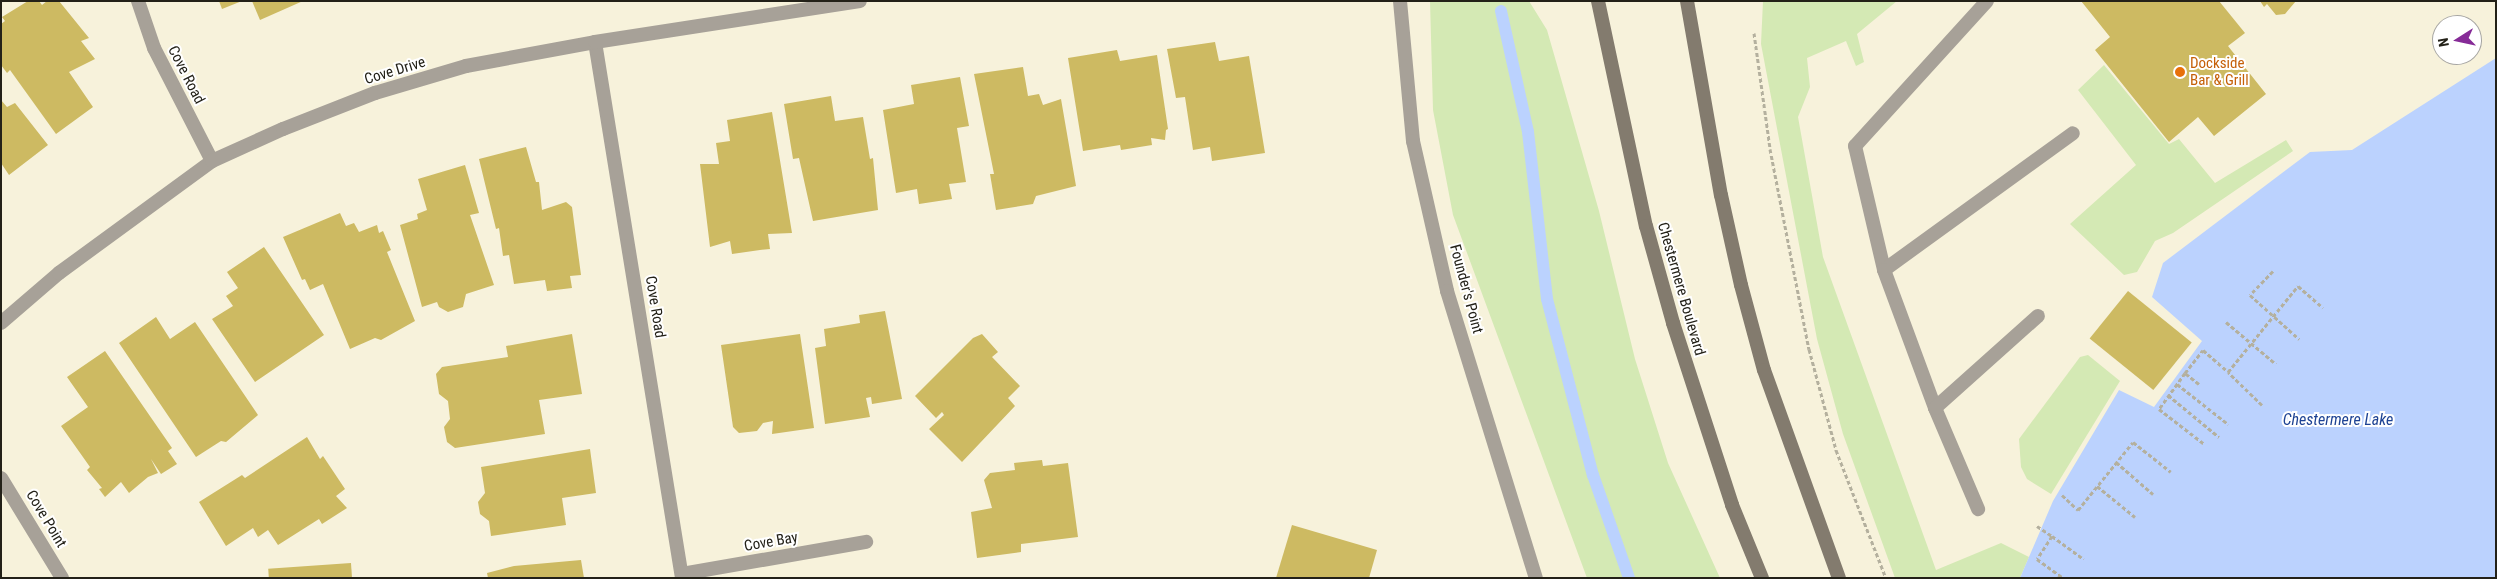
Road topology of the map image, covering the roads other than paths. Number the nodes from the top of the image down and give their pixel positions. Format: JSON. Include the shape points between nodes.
{"nodes":[{"id":1,"x":138,"y":1,"type":"edge"},
{"id":2,"x":860,"y":1,"type":"edge"},
{"id":3,"x":1400,"y":1,"type":"edge"},
{"id":4,"x":1598,"y":1,"type":"edge"},
{"id":5,"x":1687,"y":1,"type":"edge"},
{"id":6,"x":1987,"y":1,"type":"edge"},
{"id":7,"x":596,"y":42,"type":"junction"},
{"id":8,"x":2073,"y":133,"type":"dead end"},
{"id":9,"x":212,"y":161,"type":"junction"},
{"id":10,"x":1884,"y":270,"type":"junction"},
{"id":11,"x":2038,"y":316,"type":"dead end"},
{"id":12,"x":1,"y":324,"type":"edge"},
{"id":13,"x":1935,"y":408,"type":"junction"},
{"id":14,"x":1,"y":478,"type":"edge"},
{"id":15,"x":1978,"y":509,"type":"dead end"},
{"id":16,"x":866,"y":542,"type":"dead end"},
{"id":17,"x":682,"y":576,"type":"edge"},
{"id":18,"x":62,"y":578,"type":"edge"},
{"id":19,"x":1536,"y":578,"type":"edge"},
{"id":20,"x":1762,"y":578,"type":"edge"},
{"id":21,"x":1839,"y":578,"type":"edge"}],
"edges":[{"from":1,"to":9,"type":"street","name":"Cove Road","via":[[154,48]]},
{"from":2,"to":7,"type":"street","name":"Cove Drive"},
{"from":3,"to":19,"type":"street","name":"Founder's Point","via":[[1412,141],[1445,281]]},
{"from":4,"to":20,"type":"main road","name":"Chestermere Boulevard","via":[[1646,226],[1732,505]]},
{"from":5,"to":21,"type":"main road","via":[[1721,195],[1749,313],[1784,427]]},
{"from":6,"to":10,"type":"street","via":[[1854,146]]},
{"from":7,"to":9,"type":"street","name":"Cove Drive","via":[[466,66],[375,93],[283,128]]},
{"from":7,"to":17,"type":"street","name":"Cove Road"},
{"from":8,"to":10,"type":"street"},
{"from":9,"to":12,"type":"street","name":"Cove Drive","via":[[59,273]]},
{"from":10,"to":13,"type":"street"},
{"from":11,"to":13,"type":"street"},
{"from":13,"to":15,"type":"street"},
{"from":14,"to":18,"type":"street","name":"Cove Point"},
{"from":16,"to":17,"type":"street","name":"Cove Bay"}]}
